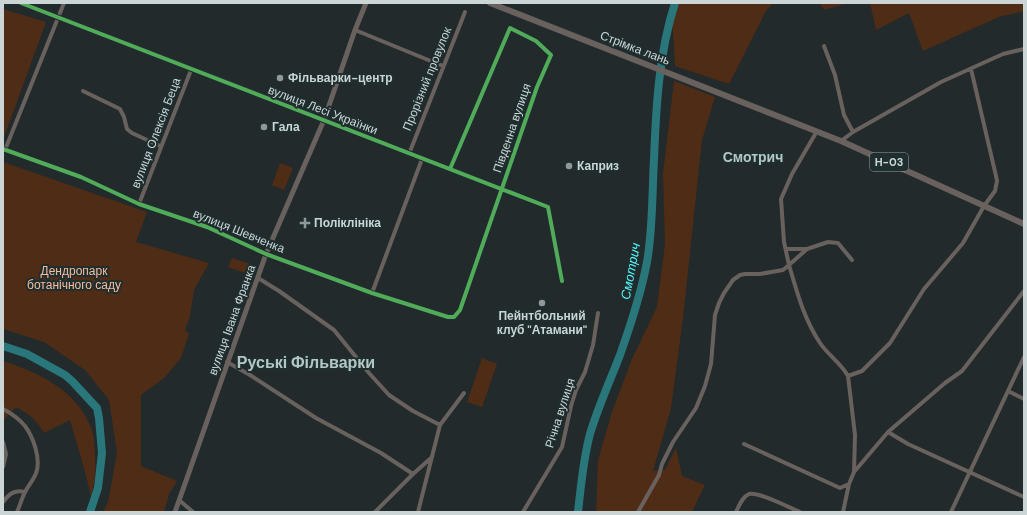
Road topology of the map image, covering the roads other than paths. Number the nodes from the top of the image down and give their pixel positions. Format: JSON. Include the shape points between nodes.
{"nodes":[{"id":1,"x":20,"y":3,"type":"edge"},
{"id":2,"x":64,"y":3,"type":"edge"},
{"id":3,"x":366,"y":3,"type":"edge"},
{"id":4,"x":490,"y":3,"type":"edge"},
{"id":5,"x":465,"y":12,"type":"dead end"},
{"id":6,"x":58,"y":18,"type":"junction"},
{"id":7,"x":355,"y":30,"type":"junction"},
{"id":8,"x":824,"y":46,"type":"dead end"},
{"id":9,"x":1024,"y":49,"type":"edge"},
{"id":10,"x":443,"y":66,"type":"junction"},
{"id":11,"x":971,"y":69,"type":"junction"},
{"id":12,"x":191,"y":70,"type":"junction"},
{"id":13,"x":83,"y":91,"type":"dead end"},
{"id":14,"x":324,"y":120,"type":"junction"},
{"id":15,"x":817,"y":131,"type":"junction"},
{"id":16,"x":853,"y":132,"type":"junction"},
{"id":17,"x":841,"y":141,"type":"junction"},
{"id":18,"x":160,"y":146,"type":"junction"},
{"id":19,"x":4,"y":150,"type":"edge"},
{"id":20,"x":409,"y":154,"type":"junction"},
{"id":21,"x":422,"y":159,"type":"junction"},
{"id":22,"x":450,"y":169,"type":"junction"},
{"id":23,"x":502,"y":189,"type":"junction"},
{"id":24,"x":139,"y":204,"type":"junction"},
{"id":25,"x":984,"y":206,"type":"junction"},
{"id":26,"x":1024,"y":224,"type":"edge"},
{"id":27,"x":786,"y":249,"type":"junction"},
{"id":28,"x":807,"y":249,"type":"junction"},
{"id":29,"x":266,"y":254,"type":"junction"},
{"id":30,"x":852,"y":260,"type":"dead end"},
{"id":31,"x":789,"y":265,"type":"junction"},
{"id":32,"x":258,"y":278,"type":"junction"},
{"id":33,"x":562,"y":281,"type":"dead end"},
{"id":34,"x":1024,"y":290,"type":"edge"},
{"id":35,"x":372,"y":293,"type":"junction"},
{"id":36,"x":598,"y":313,"type":"dead end"},
{"id":37,"x":448,"y":318,"type":"joint"},
{"id":38,"x":1024,"y":357,"type":"edge"},
{"id":39,"x":227,"y":362,"type":"junction"},
{"id":40,"x":848,"y":376,"type":"junction"},
{"id":41,"x":1008,"y":391,"type":"junction"},
{"id":42,"x":464,"y":393,"type":"dead end"},
{"id":43,"x":1024,"y":399,"type":"edge"},
{"id":44,"x":3,"y":409,"type":"edge"},
{"id":45,"x":440,"y":424,"type":"junction"},
{"id":46,"x":888,"y":432,"type":"junction"},
{"id":47,"x":3,"y":442,"type":"edge"},
{"id":48,"x":744,"y":444,"type":"dead end"},
{"id":49,"x":432,"y":457,"type":"junction"},
{"id":50,"x":3,"y":467,"type":"edge"},
{"id":51,"x":854,"y":472,"type":"junction"},
{"id":52,"x":970,"y":473,"type":"junction"},
{"id":53,"x":413,"y":474,"type":"junction"},
{"id":54,"x":849,"y":484,"type":"junction"},
{"id":55,"x":25,"y":492,"type":"junction"},
{"id":56,"x":1024,"y":497,"type":"edge"},
{"id":57,"x":179,"y":500,"type":"junction"},
{"id":58,"x":3,"y":502,"type":"edge"},
{"id":59,"x":17,"y":512,"type":"edge"},
{"id":60,"x":175,"y":512,"type":"edge"},
{"id":61,"x":193,"y":512,"type":"edge"},
{"id":62,"x":375,"y":512,"type":"edge"},
{"id":63,"x":418,"y":512,"type":"edge"},
{"id":64,"x":523,"y":512,"type":"edge"},
{"id":65,"x":638,"y":512,"type":"edge"},
{"id":66,"x":736,"y":512,"type":"edge"},
{"id":67,"x":800,"y":512,"type":"edge"},
{"id":68,"x":843,"y":512,"type":"edge"},
{"id":69,"x":951,"y":512,"type":"edge"}],
"edges":[{"from":1,"to":6,"type":"street","name":"вулиця Лесі Українки"},
{"from":2,"to":6,"type":"street"},
{"from":3,"to":7,"type":"street","name":"вулиця Івана Франка"},
{"from":4,"to":15,"type":"main road","name":"Стрімка лань","number":"Н-03"},
{"from":5,"to":10,"type":"street","name":"Прорізний провулок"},
{"from":6,"to":12,"type":"street","name":"вулиця Лесі Українки"},
{"from":6,"to":19,"type":"street"},
{"from":7,"to":10,"type":"street"},
{"from":7,"to":14,"type":"street","name":"вулиця Івана Франка"},
{"from":8,"to":16,"type":"street","via":[[835,75],[844,115]]},
{"from":9,"to":11,"type":"street","via":[[1003,54]]},
{"from":10,"to":20,"type":"street","name":"Прорізний провулок"},
{"from":11,"to":16,"type":"street","via":[[931,87]]},
{"from":11,"to":25,"type":"street","via":[[997,181],[995,191]]},
{"from":12,"to":14,"type":"street","name":"вулиця Лесі Українки"},
{"from":12,"to":18,"type":"street","name":"вулиця Олексія Беца"},
{"from":13,"to":18,"type":"street","via":[[120,109],[127,129]]},
{"from":14,"to":20,"type":"street","name":"вулиця Лесі Українки"},
{"from":14,"to":29,"type":"street","name":"вулиця Івана Франка"},
{"from":15,"to":17,"type":"main road","number":"Н-03"},
{"from":15,"to":27,"type":"street","via":[[782,194]]},
{"from":16,"to":17,"type":"street"},
{"from":17,"to":25,"type":"main road","number":"Н-03"},
{"from":18,"to":24,"type":"street","name":"вулиця Олексія Беца"},
{"from":19,"to":24,"type":"street","name":"вулиця Шевченка","via":[[81,177]]},
{"from":20,"to":21,"type":"street","name":"вулиця Лесі Українки"},
{"from":21,"to":22,"type":"street","name":"вулиця Лесі Українки"},
{"from":21,"to":35,"type":"street"},
{"from":22,"to":23,"type":"street","name":"вулиця Лесі Українки"},
{"from":22,"to":23,"type":"street","name":"Південна вулиця","via":[[510,28],[536,41],[551,55],[537,87]]},
{"from":23,"to":33,"type":"street","name":"вулиця Лесі Українки","via":[[548,207]]},
{"from":23,"to":37,"type":"street","name":"Південна вулиця","via":[[460,310],[454,317]]},
{"from":24,"to":29,"type":"street","name":"вулиця Шевченка","via":[[207,227]]},
{"from":25,"to":26,"type":"main road","number":"Н-03"},
{"from":25,"to":40,"type":"street","via":[[963,243],[924,289],[890,343],[862,371]]},
{"from":27,"to":28,"type":"street"},
{"from":27,"to":31,"type":"street"},
{"from":28,"to":30,"type":"street","via":[[828,242],[838,243]]},
{"from":28,"to":31,"type":"street"},
{"from":29,"to":32,"type":"street","name":"вулиця Івана Франка"},
{"from":29,"to":35,"type":"street","name":"вулиця Шевченка"},
{"from":31,"to":40,"type":"street","via":[[800,303],[814,333]]},
{"from":31,"to":65,"type":"street","via":[[777,271],[740,275],[724,293],[715,315],[711,364],[705,386],[696,408],[673,442],[659,475]]},
{"from":32,"to":39,"type":"street","name":"вулиця Івана Франка"},
{"from":32,"to":45,"type":"street","via":[[334,330],[389,395],[413,411]]},
{"from":34,"to":46,"type":"street","via":[[962,371]]},
{"from":35,"to":37,"type":"street","name":"вулиця Шевченка"},
{"from":36,"to":64,"type":"street","name":"Річна вулиця","via":[[593,345],[571,406],[562,447]]},
{"from":38,"to":41,"type":"street"},
{"from":39,"to":53,"type":"street","via":[[316,418],[381,453]]},
{"from":39,"to":57,"type":"street","name":"вулиця Івана Франка"},
{"from":40,"to":51,"type":"street","via":[[855,435]]},
{"from":41,"to":43,"type":"street"},
{"from":41,"to":52,"type":"street"},
{"from":42,"to":45,"type":"street"},
{"from":44,"to":55,"type":"street","via":[[24,426],[35,449],[37,470]]},
{"from":45,"to":49,"type":"street"},
{"from":46,"to":51,"type":"street"},
{"from":46,"to":52,"type":"street"},
{"from":47,"to":50,"type":"street","via":[[6,454]]},
{"from":48,"to":54,"type":"street","via":[[840,488]]},
{"from":49,"to":53,"type":"street"},
{"from":49,"to":63,"type":"street"},
{"from":51,"to":54,"type":"street"},
{"from":52,"to":56,"type":"street"},
{"from":52,"to":69,"type":"street"},
{"from":53,"to":62,"type":"street"},
{"from":54,"to":68,"type":"street"},
{"from":55,"to":58,"type":"street","via":[[11,493]]},
{"from":55,"to":59,"type":"street"},
{"from":57,"to":60,"type":"street","name":"вулиця Івана Франка"},
{"from":57,"to":61,"type":"street"},
{"from":66,"to":67,"type":"street","via":[[743,498],[749,494],[757,494]]}]}
